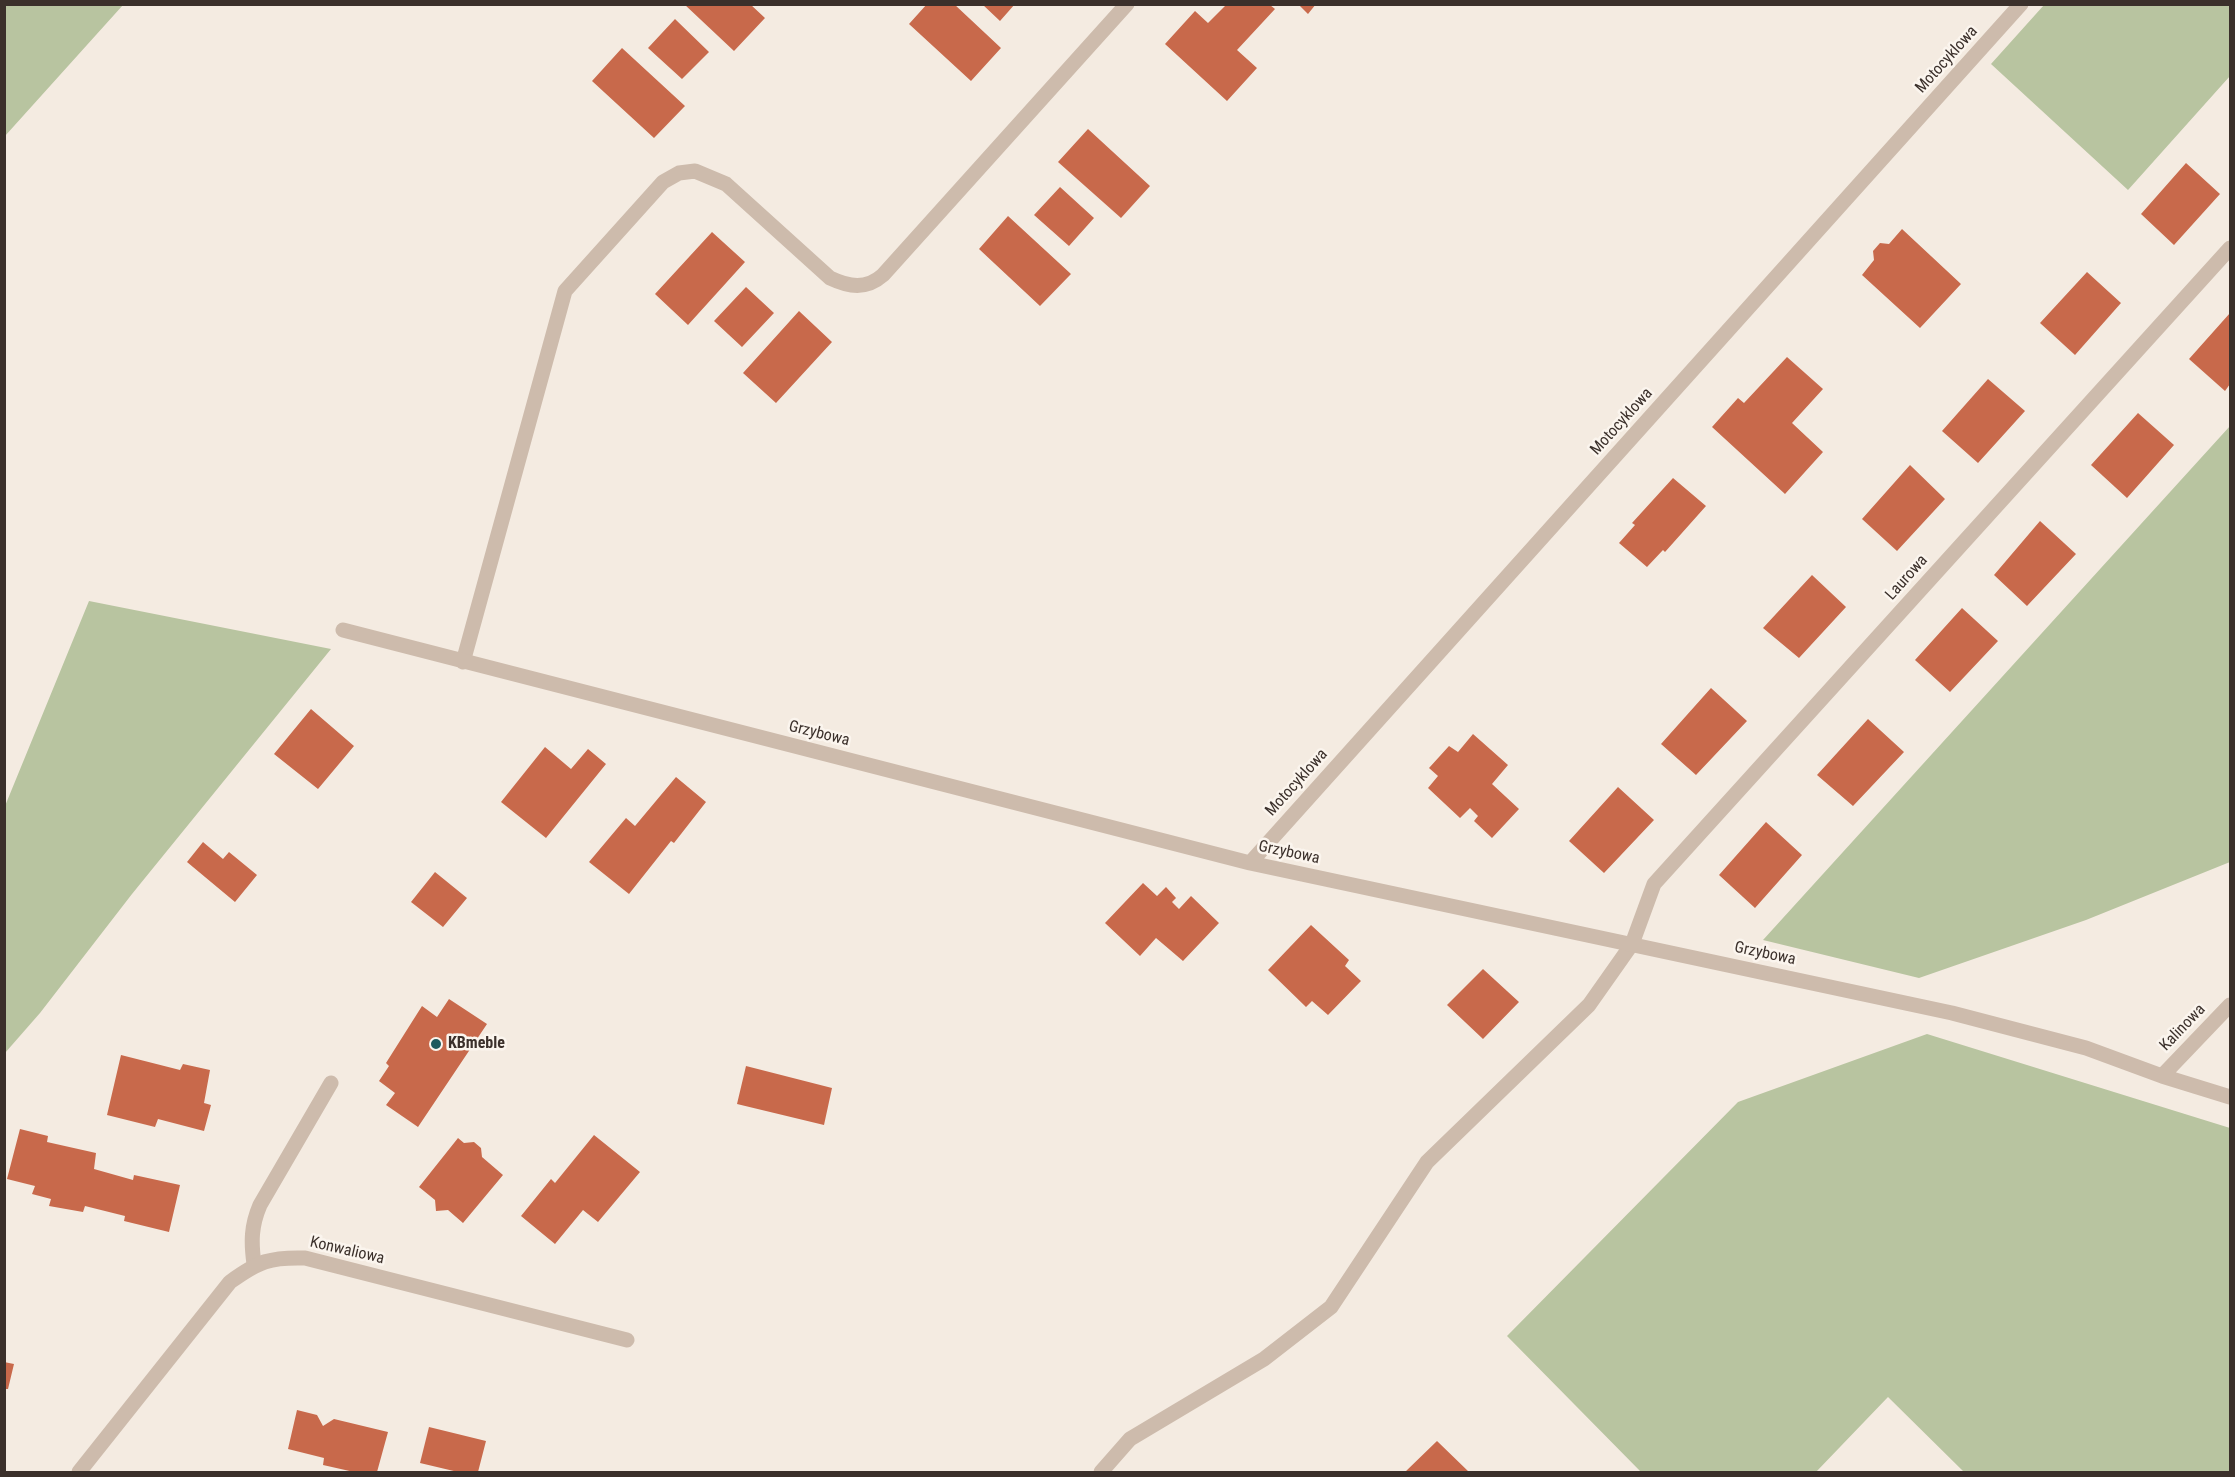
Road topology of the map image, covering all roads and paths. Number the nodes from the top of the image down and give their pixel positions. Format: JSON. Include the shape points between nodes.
{"nodes":[{"id":1,"x":1127,"y":4,"type":"edge"},
{"id":2,"x":2021,"y":4,"type":"edge"},
{"id":3,"x":2230,"y":248,"type":"edge"},
{"id":4,"x":343,"y":630,"type":"dead end"},
{"id":5,"x":463,"y":662,"type":"junction"},
{"id":6,"x":1250,"y":863,"type":"junction"},
{"id":7,"x":1632,"y":944,"type":"junction"},
{"id":8,"x":2230,"y":1005,"type":"edge"},
{"id":9,"x":2162,"y":1076,"type":"junction"},
{"id":10,"x":331,"y":1083,"type":"dead end"},
{"id":11,"x":2230,"y":1097,"type":"edge"},
{"id":12,"x":254,"y":1264,"type":"junction"},
{"id":13,"x":627,"y":1340,"type":"dead end"},
{"id":14,"x":79,"y":1473,"type":"edge"},
{"id":15,"x":1101,"y":1473,"type":"edge"}],
"edges":[{"from":1,"to":5,"type":"street","via":[[874,283],[848,286],[830,278],[726,184],[695,171],[679,173],[663,182],[565,291]]},
{"from":2,"to":6,"type":"street","name":"Motocyklowa"},
{"from":3,"to":7,"type":"street","name":"Laurowa","via":[[1654,884]]},
{"from":4,"to":5,"type":"street","name":"Grzybowa"},
{"from":5,"to":6,"type":"street","name":"Grzybowa"},
{"from":6,"to":7,"type":"street","name":"Grzybowa"},
{"from":7,"to":9,"type":"street","name":"Grzybowa","via":[[1952,1013],[2086,1048]]},
{"from":7,"to":15,"type":"street","name":"Laurowa","via":[[1589,1005],[1427,1162],[1331,1307],[1264,1359],[1130,1439]]},
{"from":8,"to":9,"type":"street","name":"Kalinowa"},
{"from":9,"to":11,"type":"street","name":"Grzybowa"},
{"from":10,"to":12,"type":"street","via":[[253,1221]]},
{"from":12,"to":13,"type":"street","name":"Konwaliowa","via":[[280,1257],[305,1258]]},
{"from":12,"to":14,"type":"street","name":"Konwaliowa","via":[[230,1282]]}]}
